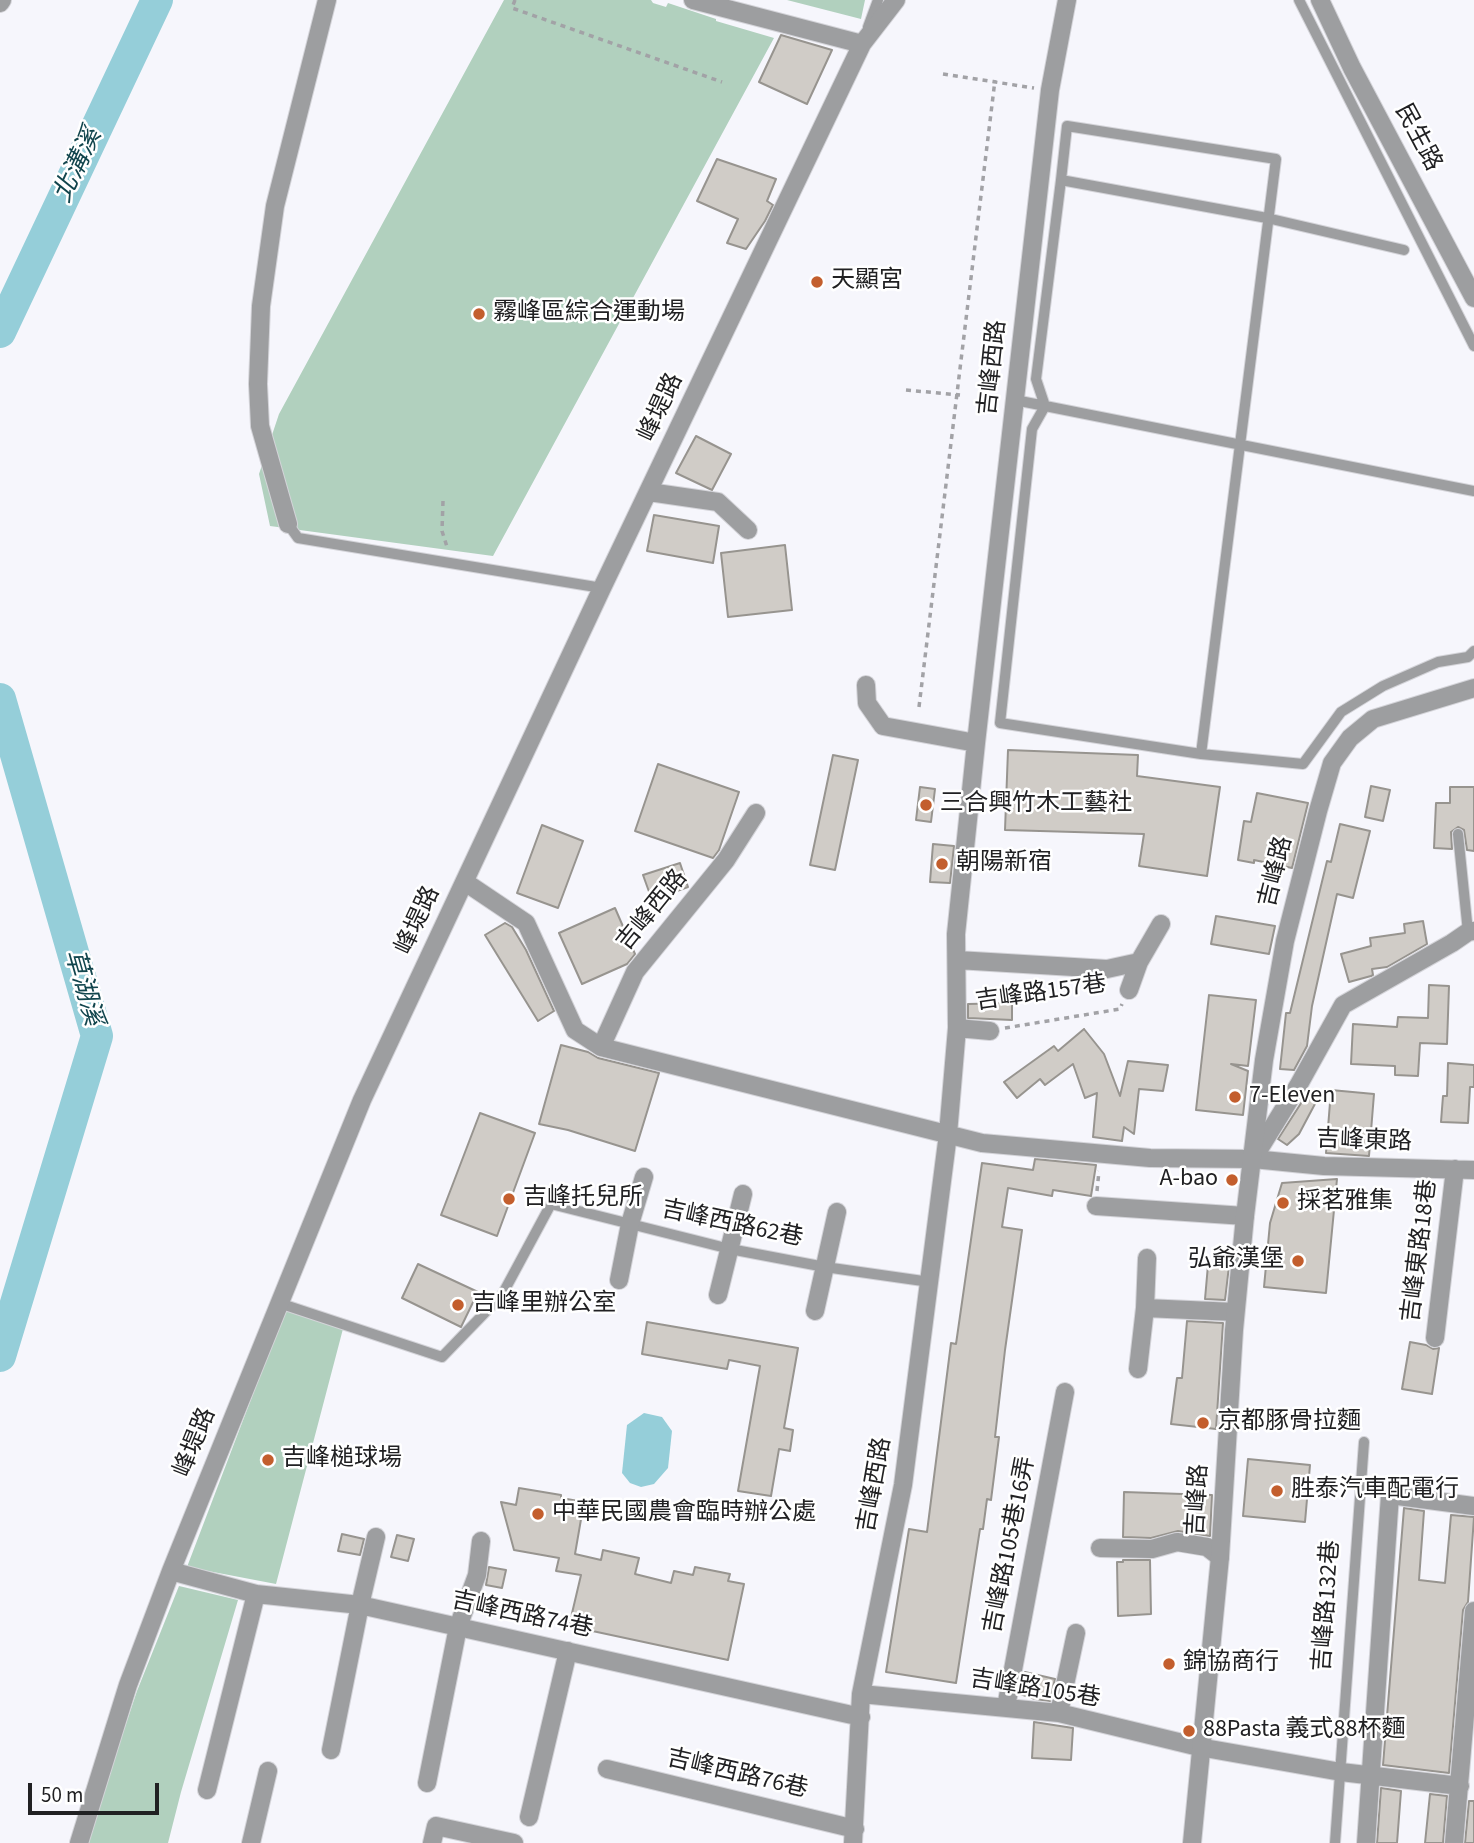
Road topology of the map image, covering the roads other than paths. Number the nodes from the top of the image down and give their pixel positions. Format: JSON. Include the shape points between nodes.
{"nodes":[{"id":1,"x":327,"y":0,"type":"edge"},
{"id":2,"x":693,"y":0,"type":"edge"},
{"id":3,"x":878,"y":0,"type":"edge"},
{"id":4,"x":896,"y":0,"type":"edge"},
{"id":5,"x":1067,"y":0,"type":"edge"},
{"id":6,"x":1299,"y":0,"type":"edge"},
{"id":7,"x":1320,"y":0,"type":"edge"},
{"id":8,"x":862,"y":44,"type":"junction"},
{"id":9,"x":1061,"y":180,"type":"junction"},
{"id":10,"x":1267,"y":218,"type":"junction"},
{"id":11,"x":1405,"y":250,"type":"dead end"},
{"id":12,"x":1474,"y":298,"type":"edge"},
{"id":13,"x":1474,"y":346,"type":"edge"},
{"id":14,"x":1015,"y":400,"type":"junction"},
{"id":15,"x":1045,"y":406,"type":"junction"},
{"id":16,"x":1240,"y":444,"type":"junction"},
{"id":17,"x":1474,"y":491,"type":"edge"},
{"id":18,"x":649,"y":492,"type":"junction"},
{"id":19,"x":288,"y":524,"type":"joint"},
{"id":20,"x":748,"y":530,"type":"dead end"},
{"id":21,"x":602,"y":588,"type":"junction"},
{"id":22,"x":1474,"y":651,"type":"edge"},
{"id":23,"x":866,"y":685,"type":"dead end"},
{"id":24,"x":1474,"y":688,"type":"edge"},
{"id":25,"x":976,"y":743,"type":"junction"},
{"id":26,"x":1201,"y":754,"type":"junction"},
{"id":27,"x":756,"y":813,"type":"dead end"},
{"id":28,"x":1458,"y":834,"type":"dead end"},
{"id":29,"x":465,"y":882,"type":"junction"},
{"id":30,"x":1161,"y":924,"type":"dead end"},
{"id":31,"x":1471,"y":931,"type":"edge"},
{"id":32,"x":957,"y":960,"type":"junction"},
{"id":33,"x":1139,"y":962,"type":"junction"},
{"id":34,"x":1129,"y":990,"type":"road end"},
{"id":35,"x":957,"y":1028,"type":"junction"},
{"id":36,"x":989,"y":1031,"type":"road end"},
{"id":37,"x":601,"y":1047,"type":"junction"},
{"id":38,"x":948,"y":1135,"type":"junction"},
{"id":39,"x":1253,"y":1159,"type":"junction"},
{"id":40,"x":1455,"y":1169,"type":"junction"},
{"id":41,"x":1474,"y":1170,"type":"edge"},
{"id":42,"x":644,"y":1177,"type":"dead end"},
{"id":43,"x":743,"y":1194,"type":"dead end"},
{"id":44,"x":1096,"y":1206,"type":"road end"},
{"id":45,"x":837,"y":1212,"type":"dead end"},
{"id":46,"x":1245,"y":1216,"type":"junction"},
{"id":47,"x":630,"y":1224,"type":"junction"},
{"id":48,"x":730,"y":1249,"type":"junction"},
{"id":49,"x":1147,"y":1258,"type":"dead end"},
{"id":50,"x":825,"y":1267,"type":"junction"},
{"id":51,"x":619,"y":1280,"type":"dead end"},
{"id":52,"x":930,"y":1282,"type":"junction"},
{"id":53,"x":718,"y":1295,"type":"dead end"},
{"id":54,"x":279,"y":1303,"type":"junction"},
{"id":55,"x":1145,"y":1308,"type":"junction"},
{"id":56,"x":815,"y":1311,"type":"dead end"},
{"id":57,"x":1235,"y":1312,"type":"junction"},
{"id":58,"x":1435,"y":1338,"type":"dead end"},
{"id":59,"x":1138,"y":1369,"type":"dead end"},
{"id":60,"x":1065,"y":1392,"type":"dead end"},
{"id":61,"x":1364,"y":1442,"type":"dead end"},
{"id":62,"x":1474,"y":1506,"type":"edge"},
{"id":63,"x":376,"y":1538,"type":"dead end"},
{"id":64,"x":481,"y":1541,"type":"dead end"},
{"id":65,"x":1100,"y":1548,"type":"dead end"},
{"id":66,"x":1220,"y":1557,"type":"junction"},
{"id":67,"x":171,"y":1571,"type":"junction"},
{"id":68,"x":256,"y":1594,"type":"junction"},
{"id":69,"x":360,"y":1605,"type":"junction"},
{"id":70,"x":1474,"y":1611,"type":"edge"},
{"id":71,"x":458,"y":1627,"type":"junction"},
{"id":72,"x":1076,"y":1633,"type":"dead end"},
{"id":73,"x":568,"y":1651,"type":"junction"},
{"id":74,"x":861,"y":1694,"type":"junction"},
{"id":75,"x":1006,"y":1707,"type":"junction"},
{"id":76,"x":1059,"y":1713,"type":"junction"},
{"id":77,"x":861,"y":1717,"type":"junction"},
{"id":78,"x":1199,"y":1747,"type":"junction"},
{"id":79,"x":331,"y":1750,"type":"dead end"},
{"id":80,"x":607,"y":1769,"type":"dead end"},
{"id":81,"x":268,"y":1771,"type":"dead end"},
{"id":82,"x":1341,"y":1772,"type":"junction"},
{"id":83,"x":1372,"y":1776,"type":"junction"},
{"id":84,"x":427,"y":1783,"type":"dead end"},
{"id":85,"x":1460,"y":1786,"type":"junction"},
{"id":86,"x":207,"y":1790,"type":"dead end"},
{"id":87,"x":529,"y":1817,"type":"dead end"},
{"id":88,"x":434,"y":1834,"type":"edge"},
{"id":89,"x":854,"y":1836,"type":"edge"},
{"id":90,"x":79,"y":1843,"type":"edge"},
{"id":91,"x":251,"y":1843,"type":"edge"},
{"id":92,"x":514,"y":1843,"type":"edge"},
{"id":93,"x":1192,"y":1843,"type":"edge"},
{"id":94,"x":1335,"y":1843,"type":"edge"},
{"id":95,"x":1366,"y":1843,"type":"edge"},
{"id":96,"x":1454,"y":1843,"type":"edge"}],
"edges":[{"from":1,"to":19,"type":"street","via":[[275,206],[261,306],[260,426]]},
{"from":2,"to":8,"type":"street"},
{"from":3,"to":8,"type":"lane"},
{"from":4,"to":8,"type":"street","name":"峰堤路"},
{"from":5,"to":14,"type":"street","name":"吉峰西路","via":[[1050,90]]},
{"from":6,"to":13,"type":"lane"},
{"from":7,"to":12,"type":"street","name":"民生路"},
{"from":8,"to":18,"type":"street","name":"峰堤路"},
{"from":9,"to":10,"type":"lane"},
{"from":9,"to":10,"type":"lane","via":[[1067,126],[1276,159]]},
{"from":9,"to":15,"type":"lane","via":[[1036,379]]},
{"from":10,"to":11,"type":"lane"},
{"from":10,"to":16,"type":"lane"},
{"from":14,"to":15,"type":"lane"},
{"from":14,"to":25,"type":"street","name":"吉峰西路"},
{"from":15,"to":16,"type":"lane"},
{"from":15,"to":26,"type":"lane","via":[[1032,429],[1000,723]]},
{"from":16,"to":17,"type":"lane"},
{"from":16,"to":26,"type":"lane"},
{"from":18,"to":20,"type":"street","via":[[718,502]]},
{"from":18,"to":21,"type":"street","name":"峰堤路"},
{"from":19,"to":21,"type":"lane","via":[[298,538]]},
{"from":21,"to":29,"type":"street","name":"峰堤路"},
{"from":22,"to":26,"type":"lane","via":[[1383,686],[1341,712],[1303,764]]},
{"from":23,"to":25,"type":"street","via":[[867,702],[883,726]]},
{"from":24,"to":39,"type":"street","name":"吉峰路","via":[[1373,719],[1350,738],[1332,763],[1285,941]]},
{"from":25,"to":32,"type":"street","name":"吉峰西路"},
{"from":27,"to":37,"type":"street","name":"吉峰西路","via":[[726,860],[635,972]]},
{"from":28,"to":31,"type":"lane"},
{"from":29,"to":37,"type":"street","via":[[526,923],[575,1030]]},
{"from":29,"to":54,"type":"street","name":"峰堤路","via":[[362,1100]]},
{"from":30,"to":33,"type":"street","name":"吉峰路157巷"},
{"from":31,"to":39,"type":"street","name":"吉峰路","via":[[1343,1005]]},
{"from":32,"to":33,"type":"street","via":[[1107,969]]},
{"from":32,"to":35,"type":"street","name":"吉峰西路"},
{"from":33,"to":34,"type":"street","name":"吉峰路157巷"},
{"from":35,"to":36,"type":"street","name":"吉峰路157巷"},
{"from":35,"to":38,"type":"street","name":"吉峰西路"},
{"from":37,"to":38,"type":"street"},
{"from":38,"to":39,"type":"street","via":[[982,1143],[1101,1155]]},
{"from":38,"to":52,"type":"street","name":"吉峰西路"},
{"from":39,"to":40,"type":"street","name":"吉峰東路"},
{"from":39,"to":46,"type":"street","name":"吉峰路"},
{"from":40,"to":41,"type":"street","name":"吉峰東路"},
{"from":40,"to":58,"type":"street","name":"吉峰東路18巷"},
{"from":42,"to":47,"type":"street"},
{"from":43,"to":48,"type":"street"},
{"from":44,"to":46,"type":"street"},
{"from":45,"to":50,"type":"street"},
{"from":46,"to":57,"type":"street","name":"吉峰路"},
{"from":47,"to":48,"type":"lane","name":"吉峰西路62巷"},
{"from":47,"to":51,"type":"street"},
{"from":47,"to":54,"type":"lane","name":"吉峰西路62巷","via":[[551,1204],[502,1295],[442,1357]]},
{"from":48,"to":50,"type":"lane","name":"吉峰西路62巷"},
{"from":48,"to":53,"type":"street"},
{"from":49,"to":55,"type":"street"},
{"from":50,"to":52,"type":"lane","name":"吉峰西路62巷"},
{"from":50,"to":56,"type":"street"},
{"from":52,"to":74,"type":"street","name":"吉峰西路","via":[[903,1485]]},
{"from":54,"to":67,"type":"street","name":"峰堤路"},
{"from":55,"to":57,"type":"street"},
{"from":55,"to":59,"type":"street"},
{"from":57,"to":66,"type":"street","name":"吉峰路"},
{"from":60,"to":75,"type":"street","name":"吉峰路105巷16弄"},
{"from":61,"to":82,"type":"lane","name":"吉峰路132巷"},
{"from":62,"to":83,"type":"street","via":[[1391,1495]]},
{"from":63,"to":69,"type":"street"},
{"from":64,"to":71,"type":"street","via":[[477,1574]]},
{"from":65,"to":66,"type":"street","via":[[1152,1549],[1177,1542],[1207,1547]]},
{"from":66,"to":78,"type":"street","name":"吉峰路"},
{"from":67,"to":68,"type":"street","name":"吉峰西路74巷"},
{"from":67,"to":90,"type":"street","name":"峰堤路","via":[[128,1685]]},
{"from":68,"to":69,"type":"street","name":"吉峰西路74巷"},
{"from":68,"to":86,"type":"street"},
{"from":69,"to":71,"type":"street","name":"吉峰西路74巷"},
{"from":69,"to":79,"type":"street"},
{"from":70,"to":85,"type":"street"},
{"from":71,"to":73,"type":"street","name":"吉峰西路74巷"},
{"from":71,"to":84,"type":"street"},
{"from":72,"to":76,"type":"street"},
{"from":73,"to":77,"type":"street","name":"吉峰西路74巷"},
{"from":73,"to":87,"type":"street"},
{"from":74,"to":75,"type":"street","name":"吉峰路105巷"},
{"from":74,"to":77,"type":"street","name":"吉峰西路"},
{"from":75,"to":76,"type":"street","name":"吉峰路105巷"},
{"from":76,"to":78,"type":"street","name":"吉峰路105巷"},
{"from":77,"to":89,"type":"street","name":"吉峰西路"},
{"from":78,"to":82,"type":"street"},
{"from":78,"to":93,"type":"street","name":"吉峰路"},
{"from":80,"to":89,"type":"street","name":"吉峰西路76巷"},
{"from":81,"to":91,"type":"street"},
{"from":82,"to":83,"type":"street"},
{"from":82,"to":94,"type":"lane","name":"吉峰路132巷"},
{"from":83,"to":85,"type":"street"},
{"from":83,"to":95,"type":"street"},
{"from":85,"to":96,"type":"street"},
{"from":88,"to":92,"type":"street"}]}
